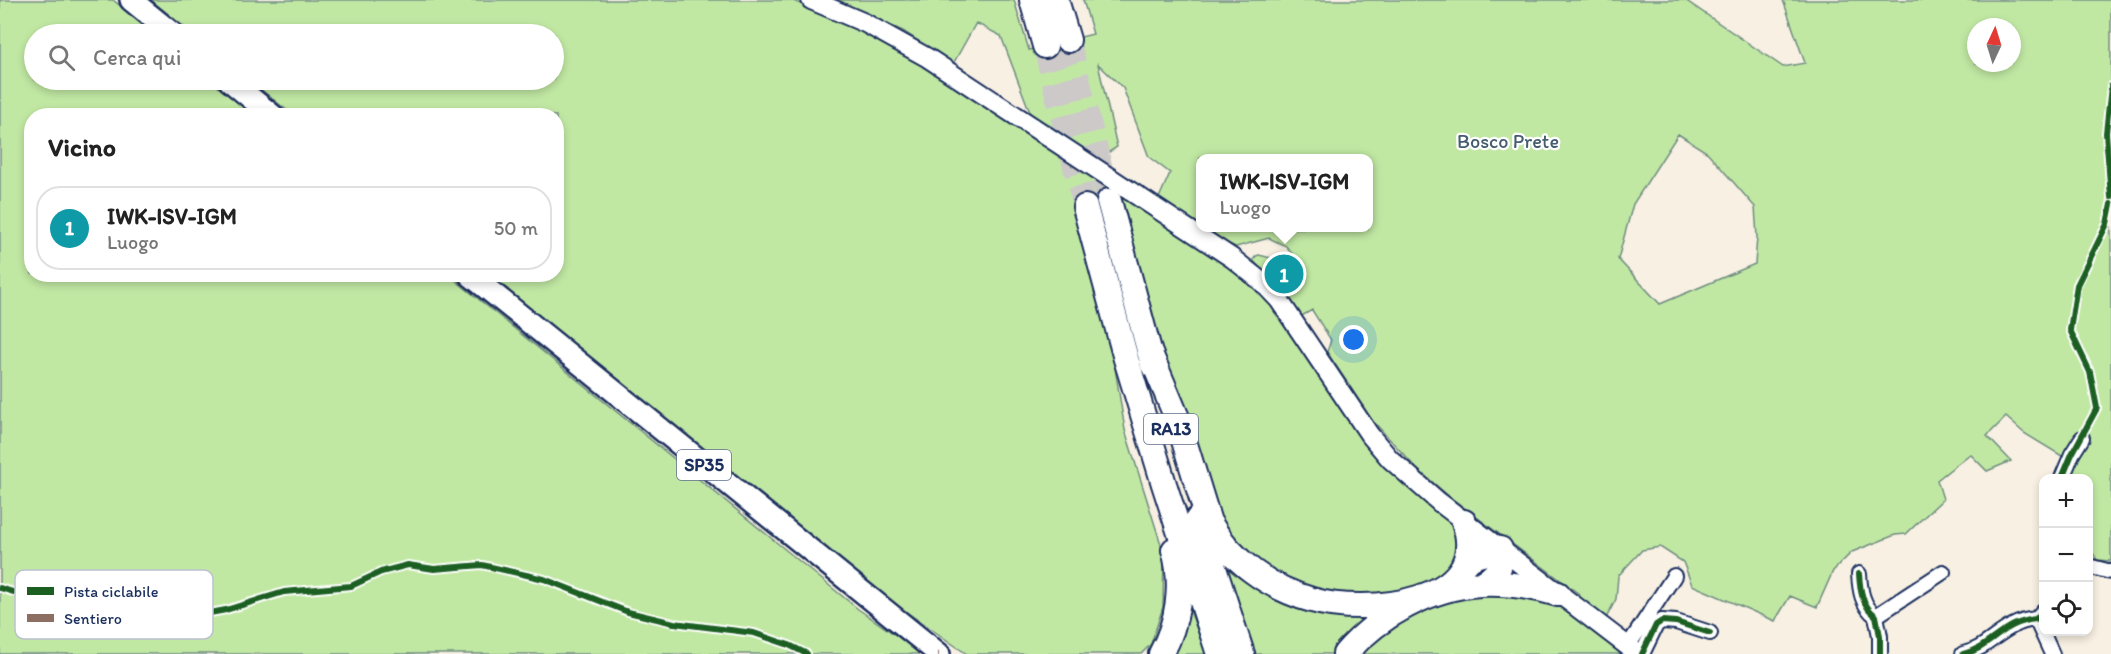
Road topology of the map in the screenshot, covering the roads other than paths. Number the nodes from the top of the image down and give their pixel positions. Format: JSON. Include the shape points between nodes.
{"nodes":[{"id":1,"x":131,"y":0,"type":"edge"},
{"id":2,"x":812,"y":0,"type":"edge"},
{"id":3,"x":1032,"y":0,"type":"edge"},
{"id":4,"x":1056,"y":0,"type":"edge"},
{"id":5,"x":161,"y":24,"type":"edge"},
{"id":6,"x":241,"y":90,"type":"edge"},
{"id":7,"x":263,"y":108,"type":"edge"},
{"id":8,"x":1109,"y":201,"type":"tunnel mouth"},
{"id":9,"x":1085,"y":207,"type":"tunnel mouth"},
{"id":10,"x":479,"y":282,"type":"edge"},
{"id":11,"x":1137,"y":355,"type":"junction"},
{"id":12,"x":2082,"y":438,"type":"dead end"},
{"id":13,"x":2064,"y":474,"type":"edge"},
{"id":14,"x":1464,"y":522,"type":"junction"},
{"id":15,"x":1500,"y":549,"type":"junction"},
{"id":16,"x":1466,"y":562,"type":"junction"},
{"id":17,"x":2093,"y":567,"type":"edge"},
{"id":18,"x":1943,"y":572,"type":"dead end"},
{"id":19,"x":2111,"y":572,"type":"edge"},
{"id":20,"x":1859,"y":574,"type":"dead end"},
{"id":21,"x":1674,"y":576,"type":"dead end"},
{"id":22,"x":1481,"y":584,"type":"junction"},
{"id":23,"x":1558,"y":594,"type":"junction"},
{"id":24,"x":1426,"y":596,"type":"junction"},
{"id":25,"x":2039,"y":614,"type":"edge"},
{"id":26,"x":1876,"y":616,"type":"junction"},
{"id":27,"x":1710,"y":633,"type":"dead end"},
{"id":28,"x":2047,"y":636,"type":"edge"},
{"id":29,"x":1636,"y":651,"type":"edge"},
{"id":30,"x":939,"y":654,"type":"edge"},
{"id":31,"x":1161,"y":654,"type":"edge"},
{"id":32,"x":1219,"y":654,"type":"edge"},
{"id":33,"x":1242,"y":654,"type":"edge"},
{"id":34,"x":1345,"y":654,"type":"edge"},
{"id":35,"x":1880,"y":654,"type":"edge"},
{"id":36,"x":1963,"y":654,"type":"edge"},
{"id":37,"x":2052,"y":654,"type":"edge"}],
"edges":[{"from":1,"to":5,"type":"main road"},
{"from":2,"to":14,"type":"main road","via":[[865,23],[928,58],[1232,258],[1262,282],[1279,300],[1368,434],[1414,482]]},
{"from":3,"to":4,"type":"highway","via":[[1057,43]]},
{"from":6,"to":7,"type":"main road"},
{"from":8,"to":11,"type":"highway","number":"RA13"},
{"from":9,"to":11,"type":"highway","number":"RA13"},
{"from":10,"to":30,"type":"main road","number":"SP35"},
{"from":11,"to":24,"type":"highway","via":[[1176,418],[1209,522],[1240,561],[1266,581],[1314,601],[1363,606]]},
{"from":11,"to":31,"type":"highway","via":[[1141,436],[1177,560],[1178,604]]},
{"from":11,"to":32,"type":"highway","number":"RA13","via":[[1164,484]]},
{"from":11,"to":33,"type":"highway","number":"RA13","via":[[1185,476]]},
{"from":12,"to":13,"type":"street"},
{"from":14,"to":15,"type":"main road"},
{"from":14,"to":16,"type":"highway","via":[[1469,545]]},
{"from":15,"to":16,"type":"highway"},
{"from":15,"to":22,"type":"highway","via":[[1498,572]]},
{"from":15,"to":23,"type":"main road"},
{"from":16,"to":24,"type":"highway","via":[[1450,582]]},
{"from":17,"to":19,"type":"street"},
{"from":18,"to":26,"type":"street"},
{"from":20,"to":26,"type":"street","via":[[1864,604]]},
{"from":21,"to":29,"type":"street"},
{"from":22,"to":23,"type":"highway"},
{"from":22,"to":24,"type":"highway"},
{"from":23,"to":29,"type":"main road"},
{"from":24,"to":34,"type":"highway","via":[[1388,617]]},
{"from":25,"to":36,"type":"street","via":[[2006,628],[1976,650]]},
{"from":26,"to":35,"type":"street"},
{"from":27,"to":29,"type":"street","via":[[1662,621]]},
{"from":28,"to":37,"type":"street"}]}
